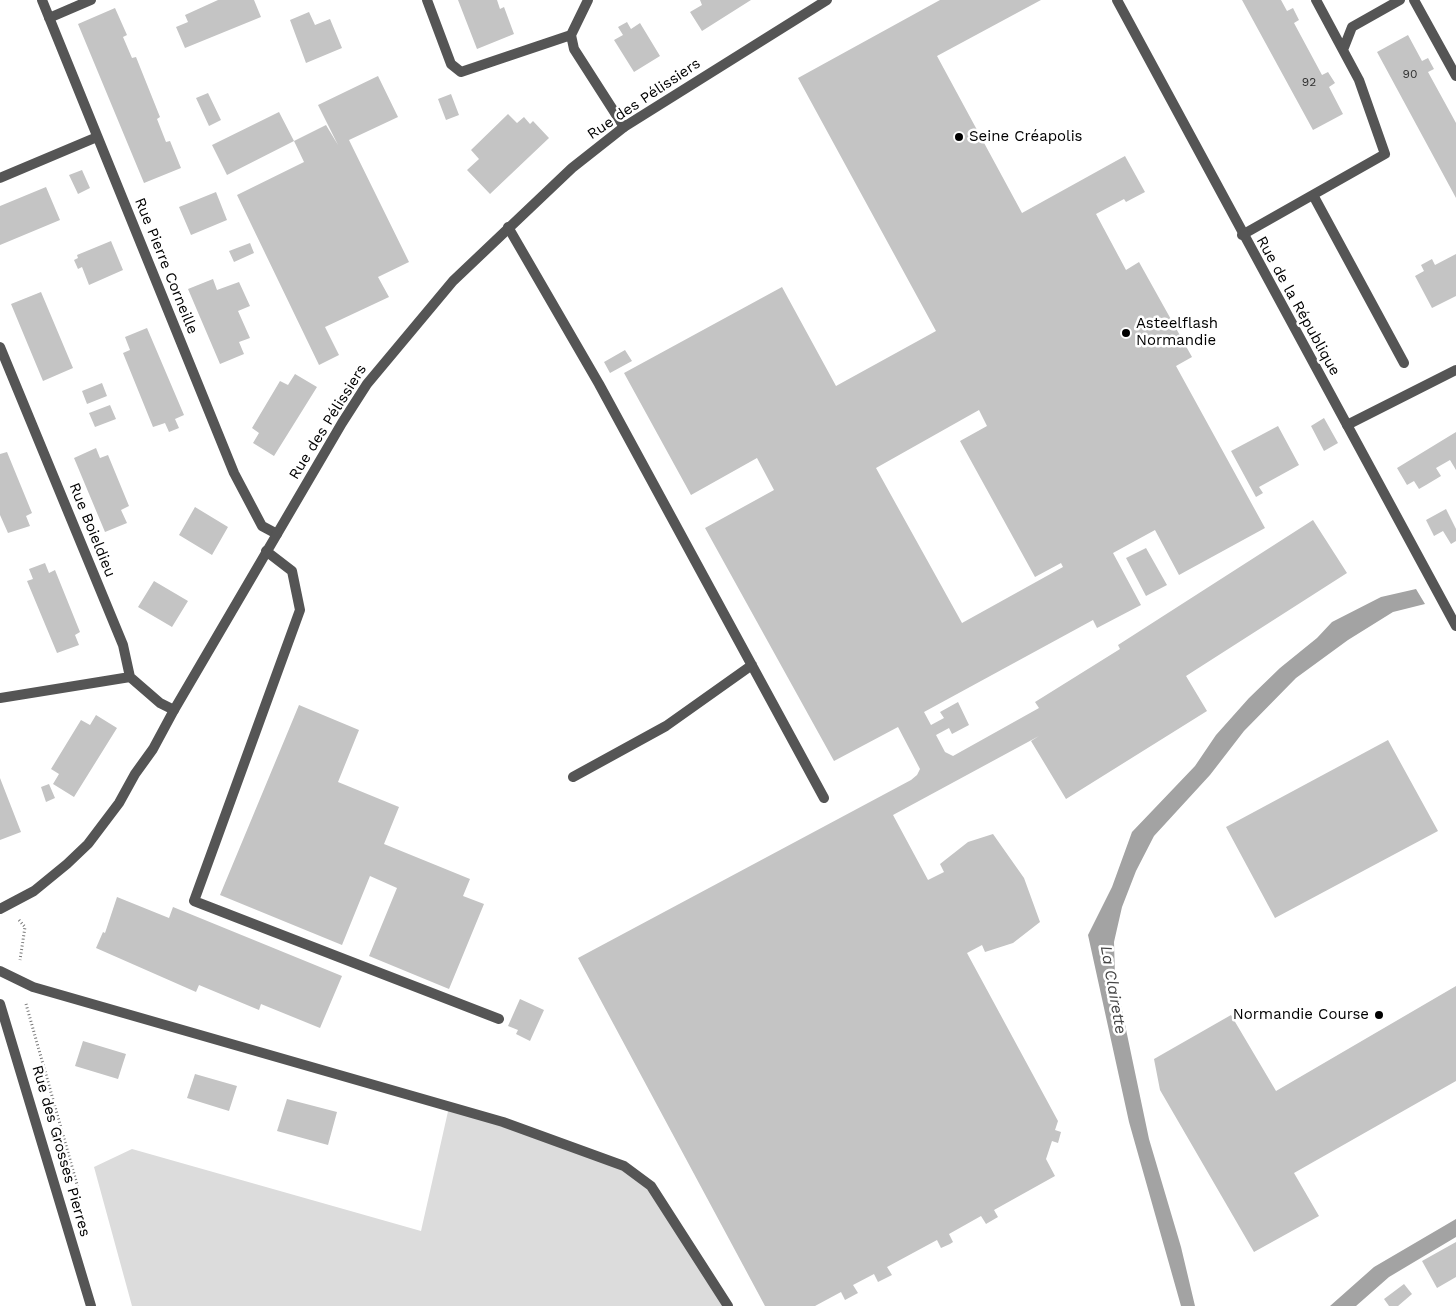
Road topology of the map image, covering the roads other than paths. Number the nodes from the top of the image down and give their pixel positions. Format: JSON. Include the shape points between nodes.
{"nodes":[{"id":1,"x":42,"y":0,"type":"edge"},
{"id":2,"x":91,"y":0,"type":"edge"},
{"id":3,"x":427,"y":0,"type":"edge"},
{"id":4,"x":588,"y":0,"type":"edge"},
{"id":5,"x":827,"y":0,"type":"edge"},
{"id":6,"x":1117,"y":0,"type":"edge"},
{"id":7,"x":1316,"y":0,"type":"edge"},
{"id":8,"x":1400,"y":0,"type":"edge"},
{"id":9,"x":1414,"y":0,"type":"edge"},
{"id":10,"x":49,"y":18,"type":"junction"},
{"id":11,"x":571,"y":35,"type":"junction"},
{"id":12,"x":1343,"y":50,"type":"junction"},
{"id":13,"x":1456,"y":76,"type":"edge"},
{"id":14,"x":624,"y":127,"type":"junction"},
{"id":15,"x":97,"y":137,"type":"junction"},
{"id":16,"x":0,"y":178,"type":"edge"},
{"id":17,"x":1313,"y":194,"type":"junction"},
{"id":18,"x":508,"y":227,"type":"junction"},
{"id":19,"x":1242,"y":235,"type":"junction"},
{"id":20,"x":0,"y":346,"type":"edge"},
{"id":21,"x":1404,"y":363,"type":"dead end"},
{"id":22,"x":1456,"y":370,"type":"edge"},
{"id":23,"x":1347,"y":425,"type":"junction"},
{"id":24,"x":277,"y":534,"type":"junction"},
{"id":25,"x":266,"y":551,"type":"junction"},
{"id":26,"x":1456,"y":626,"type":"edge"},
{"id":27,"x":752,"y":665,"type":"junction"},
{"id":28,"x":130,"y":677,"type":"junction"},
{"id":29,"x":0,"y":698,"type":"edge"},
{"id":30,"x":174,"y":710,"type":"junction"},
{"id":31,"x":573,"y":777,"type":"dead end"},
{"id":32,"x":824,"y":798,"type":"dead end"},
{"id":33,"x":0,"y":910,"type":"edge"},
{"id":34,"x":0,"y":971,"type":"edge"},
{"id":35,"x":0,"y":1004,"type":"edge"},
{"id":36,"x":499,"y":1019,"type":"dead end"},
{"id":37,"x":91,"y":1306,"type":"edge"},
{"id":38,"x":728,"y":1306,"type":"edge"}],
"edges":[{"from":1,"to":10,"type":"street","name":"Rue Pierre Corneille"},
{"from":2,"to":10,"type":"street"},
{"from":3,"to":11,"type":"street","via":[[450,64],[461,72]]},
{"from":4,"to":11,"type":"street"},
{"from":5,"to":14,"type":"street","name":"Rue des Pélissiers"},
{"from":6,"to":19,"type":"street","name":"Rue de la République"},
{"from":7,"to":12,"type":"street"},
{"from":8,"to":12,"type":"street","via":[[1352,26]]},
{"from":9,"to":13,"type":"street"},
{"from":10,"to":15,"type":"street","name":"Rue Pierre Corneille"},
{"from":11,"to":14,"type":"street","via":[[574,49]]},
{"from":12,"to":17,"type":"street","via":[[1359,80],[1385,154]]},
{"from":14,"to":18,"type":"street","name":"Rue des Pélissiers","via":[[572,168]]},
{"from":15,"to":16,"type":"street"},
{"from":15,"to":24,"type":"street","name":"Rue Pierre Corneille","via":[[234,473],[262,526]]},
{"from":17,"to":19,"type":"street"},
{"from":17,"to":21,"type":"street"},
{"from":18,"to":24,"type":"street","name":"Rue des Pélissiers","via":[[453,282],[367,384]]},
{"from":18,"to":27,"type":"street","via":[[599,384]]},
{"from":19,"to":23,"type":"street","name":"Rue de la République"},
{"from":20,"to":28,"type":"street","name":"Rue Boieldieu","via":[[123,645]]},
{"from":22,"to":23,"type":"street"},
{"from":23,"to":26,"type":"street","name":"Rue de la République"},
{"from":24,"to":25,"type":"street","name":"Rue des Pélissiers"},
{"from":25,"to":30,"type":"street","name":"Rue des Pélissiers"},
{"from":25,"to":36,"type":"street","via":[[292,572],[300,610],[194,902]]},
{"from":27,"to":31,"type":"street","via":[[666,726]]},
{"from":27,"to":32,"type":"street"},
{"from":28,"to":29,"type":"street"},
{"from":28,"to":30,"type":"street"},
{"from":30,"to":33,"type":"street","name":"Rue des Pélissiers","via":[[119,803],[88,844],[34,892]]},
{"from":34,"to":38,"type":"street","via":[[33,987],[503,1122],[624,1166],[651,1186]]},
{"from":35,"to":37,"type":"street","name":"Rue des Grosses Pierres"}]}
